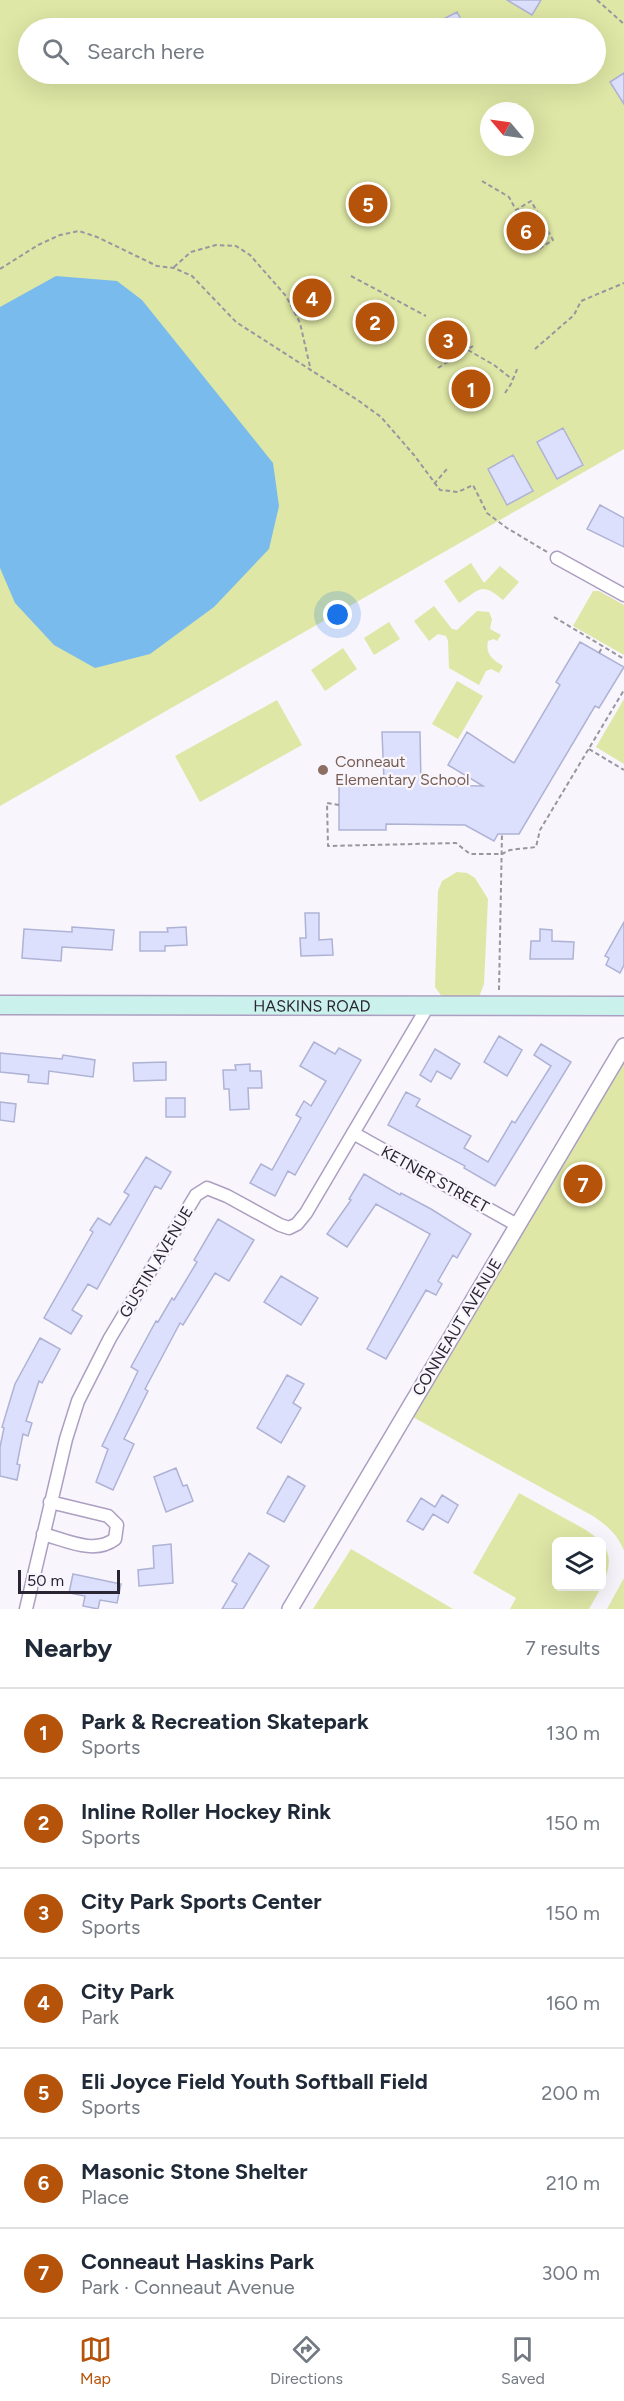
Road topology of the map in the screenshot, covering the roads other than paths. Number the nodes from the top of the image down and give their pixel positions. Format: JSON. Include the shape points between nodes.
{"nodes":[{"id":1,"x":557,"y":558,"type":"road end"},
{"id":2,"x":624,"y":595,"type":"edge"},
{"id":3,"x":0,"y":1005,"type":"edge"},
{"id":4,"x":428,"y":1006,"type":"junction"},
{"id":5,"x":624,"y":1006,"type":"edge"},
{"id":6,"x":624,"y":1046,"type":"edge"},
{"id":7,"x":353,"y":1133,"type":"junction"},
{"id":8,"x":517,"y":1225,"type":"junction"},
{"id":9,"x":50,"y":1502,"type":"junction"},
{"id":10,"x":43,"y":1534,"type":"junction"},
{"id":11,"x":26,"y":1609,"type":"edge"},
{"id":12,"x":290,"y":1609,"type":"edge"}],
"edges":[{"from":1,"to":2,"type":"street"},
{"from":3,"to":4,"type":"main road","name":"HASKINS ROAD"},
{"from":4,"to":5,"type":"main road","name":"HASKINS ROAD"},
{"from":4,"to":7,"type":"street","name":"GUSTIN AVENUE"},
{"from":6,"to":8,"type":"street","name":"CONNEAUT AVENUE"},
{"from":7,"to":8,"type":"street","name":"KETNER STREET"},
{"from":7,"to":9,"type":"street","name":"GUSTIN AVENUE","via":[[306,1213],[289,1228],[207,1188],[196,1195],[91,1373],[66,1437]]},
{"from":8,"to":12,"type":"street","name":"CONNEAUT AVENUE"},
{"from":9,"to":10,"type":"street","name":"GUSTIN AVENUE"},
{"from":9,"to":10,"type":"street","via":[[108,1516],[117,1525],[116,1539],[106,1546],[94,1547]]},
{"from":10,"to":11,"type":"street","name":"GUSTIN AVENUE"}]}
